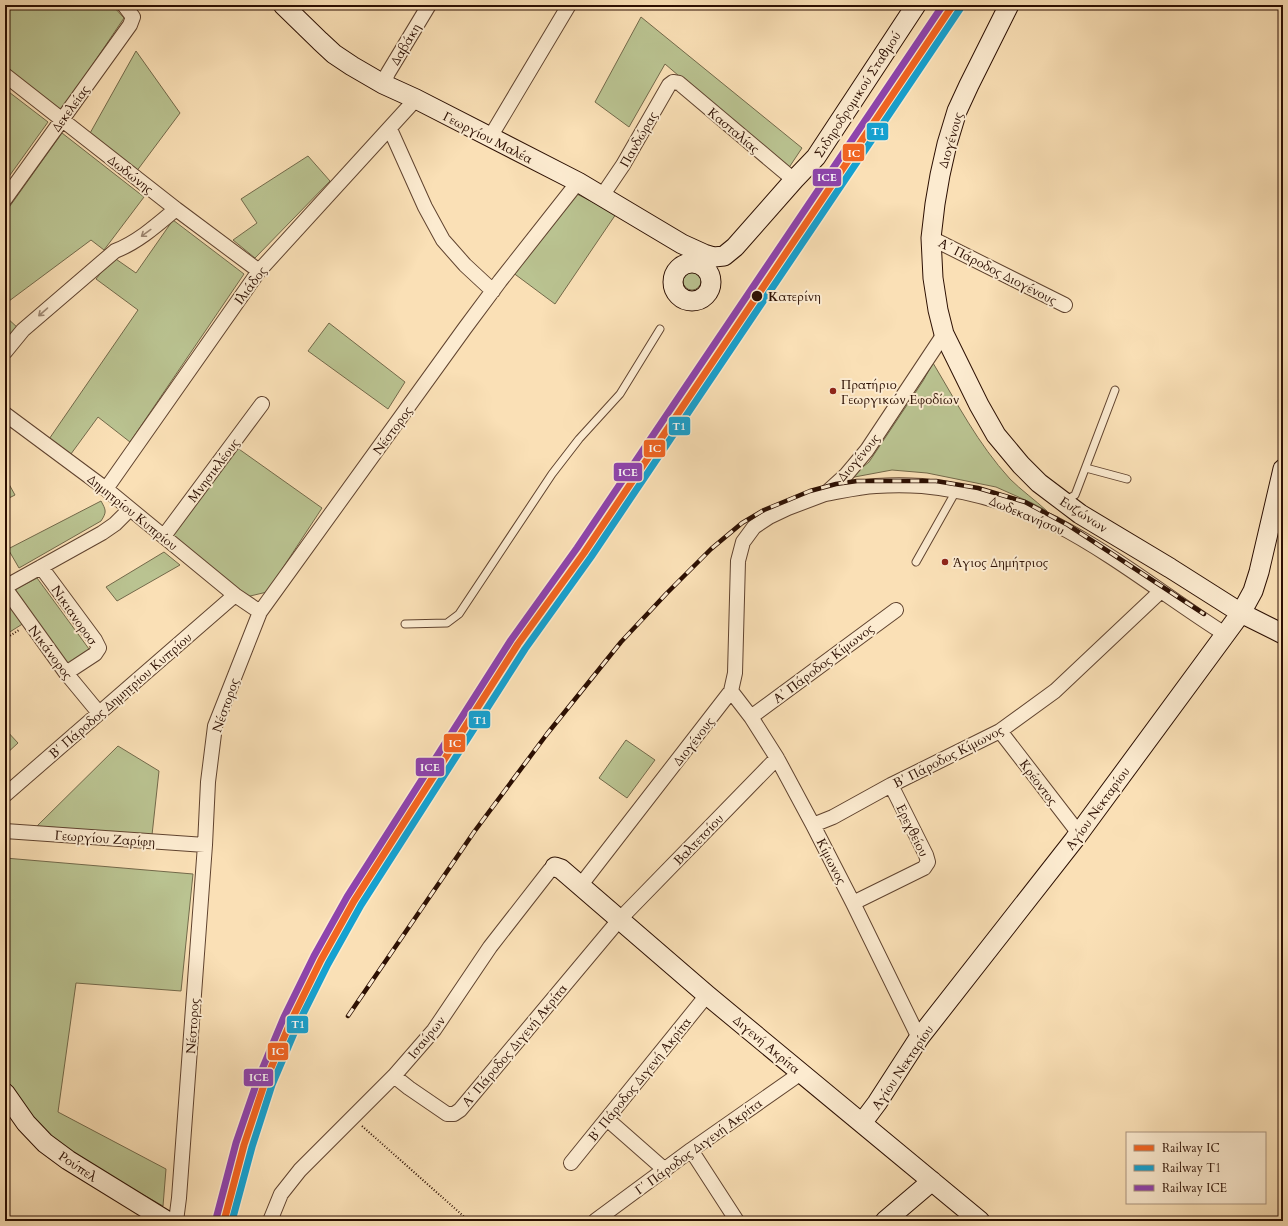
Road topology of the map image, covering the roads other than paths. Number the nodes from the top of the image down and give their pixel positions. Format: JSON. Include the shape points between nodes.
{"nodes":[{"id":1,"x":124,"y":5,"type":"edge"},
{"id":2,"x":283,"y":5,"type":"edge"},
{"id":3,"x":569,"y":5,"type":"edge"},
{"id":4,"x":901,"y":5,"type":"edge"},
{"id":5,"x":916,"y":5,"type":"edge"},
{"id":6,"x":1009,"y":5,"type":"edge"},
{"id":7,"x":426,"y":6,"type":"edge"},
{"id":8,"x":890,"y":33,"type":"junction"},
{"id":9,"x":5,"y":75,"type":"edge"},
{"id":10,"x":673,"y":82,"type":"joint"},
{"id":11,"x":383,"y":84,"type":"junction"},
{"id":12,"x":416,"y":99,"type":"junction"},
{"id":13,"x":62,"y":120,"type":"junction"},
{"id":14,"x":390,"y":129,"type":"junction"},
{"id":15,"x":492,"y":139,"type":"junction"},
{"id":16,"x":794,"y":180,"type":"junction"},
{"id":17,"x":578,"y":182,"type":"junction"},
{"id":18,"x":602,"y":196,"type":"junction"},
{"id":19,"x":5,"y":199,"type":"edge"},
{"id":20,"x":176,"y":209,"type":"junction"},
{"id":21,"x":931,"y":238,"type":"junction"},
{"id":22,"x":682,"y":244,"type":"junction"},
{"id":23,"x":706,"y":262,"type":"junction"},
{"id":24,"x":684,"y":265,"type":"junction"},
{"id":25,"x":259,"y":271,"type":"junction"},
{"id":26,"x":493,"y":290,"type":"junction"},
{"id":27,"x":1065,"y":305,"type":"dead end"},
{"id":28,"x":660,"y":329,"type":"dead end"},
{"id":29,"x":944,"y":334,"type":"junction"},
{"id":30,"x":5,"y":352,"type":"edge"},
{"id":31,"x":1115,"y":390,"type":"dead end"},
{"id":32,"x":262,"y":404,"type":"dead end"},
{"id":33,"x":5,"y":414,"type":"edge"},
{"id":34,"x":1086,"y":468,"type":"junction"},
{"id":35,"x":1283,"y":470,"type":"edge"},
{"id":36,"x":1127,"y":479,"type":"dead end"},
{"id":37,"x":106,"y":489,"type":"junction"},
{"id":38,"x":956,"y":491,"type":"junction"},
{"id":39,"x":825,"y":494,"type":"junction"},
{"id":40,"x":1062,"y":502,"type":"junction"},
{"id":41,"x":130,"y":508,"type":"junction"},
{"id":42,"x":164,"y":536,"type":"junction"},
{"id":43,"x":916,"y":562,"type":"dead end"},
{"id":44,"x":41,"y":568,"type":"junction"},
{"id":45,"x":5,"y":588,"type":"edge"},
{"id":46,"x":1160,"y":591,"type":"junction"},
{"id":47,"x":235,"y":595,"type":"junction"},
{"id":48,"x":896,"y":610,"type":"dead end"},
{"id":49,"x":260,"y":612,"type":"junction"},
{"id":50,"x":1241,"y":613,"type":"junction"},
{"id":51,"x":405,"y":624,"type":"dead end"},
{"id":52,"x":1225,"y":634,"type":"junction"},
{"id":53,"x":1283,"y":634,"type":"edge"},
{"id":54,"x":66,"y":673,"type":"junction"},
{"id":55,"x":731,"y":692,"type":"junction"},
{"id":56,"x":99,"y":714,"type":"junction"},
{"id":57,"x":751,"y":717,"type":"junction"},
{"id":58,"x":1000,"y":731,"type":"junction"},
{"id":59,"x":777,"y":758,"type":"junction"},
{"id":60,"x":891,"y":785,"type":"junction"},
{"id":61,"x":5,"y":795,"type":"edge"},
{"id":62,"x":814,"y":825,"type":"junction"},
{"id":63,"x":5,"y":831,"type":"edge"},
{"id":64,"x":1079,"y":832,"type":"junction"},
{"id":65,"x":205,"y":845,"type":"junction"},
{"id":66,"x":555,"y":867,"type":"joint"},
{"id":67,"x":580,"y":886,"type":"junction"},
{"id":68,"x":853,"y":903,"type":"junction"},
{"id":69,"x":619,"y":920,"type":"junction"},
{"id":70,"x":707,"y":995,"type":"junction"},
{"id":71,"x":919,"y":1038,"type":"junction"},
{"id":72,"x":801,"y":1072,"type":"junction"},
{"id":73,"x":394,"y":1076,"type":"junction"},
{"id":74,"x":5,"y":1093,"type":"edge"},
{"id":75,"x":607,"y":1119,"type":"junction"},
{"id":76,"x":861,"y":1122,"type":"junction"},
{"id":77,"x":691,"y":1150,"type":"junction"},
{"id":78,"x":571,"y":1163,"type":"dead end"},
{"id":79,"x":665,"y":1170,"type":"junction"},
{"id":80,"x":932,"y":1181,"type":"junction"},
{"id":81,"x":167,"y":1221,"type":"edge"},
{"id":82,"x":176,"y":1221,"type":"edge"},
{"id":83,"x":270,"y":1221,"type":"edge"},
{"id":84,"x":595,"y":1221,"type":"edge"},
{"id":85,"x":737,"y":1221,"type":"edge"},
{"id":86,"x":885,"y":1221,"type":"edge"},
{"id":87,"x":980,"y":1221,"type":"edge"}],
"edges":[{"from":1,"to":13,"type":"street","name":"Δεκελείας","via":[[133,17],[130,25]]},
{"from":2,"to":11,"type":"street","name":"Γεωργίου Μαλέα","via":[[334,54]]},
{"from":3,"to":15,"type":"street","via":[[495,129]]},
{"from":4,"to":8,"type":"street","name":"Σιδηροδρομικού Σταθμού"},
{"from":5,"to":8,"type":"street","name":"Σιδηροδρομικού Σταθμού"},
{"from":6,"to":21,"type":"street","name":"Διογένους","via":[[957,111],[934,204]]},
{"from":7,"to":11,"type":"street","name":"Δαβάκη"},
{"from":8,"to":16,"type":"street","name":"Σιδηροδρομικού Σταθμού","via":[[816,158]]},
{"from":9,"to":13,"type":"street","name":"Δωδώνης"},
{"from":10,"to":16,"type":"street","name":"Κασταλίας","via":[[679,83]]},
{"from":10,"to":18,"type":"street","name":"Πανδώρας"},
{"from":11,"to":12,"type":"street","name":"Γεωργίου Μαλέα"},
{"from":12,"to":14,"type":"street","name":"Ιλιάδος"},
{"from":12,"to":15,"type":"street","name":"Γεωργίου Μαλέα"},
{"from":13,"to":19,"type":"street","name":"Δεκελείας"},
{"from":13,"to":20,"type":"street","name":"Δωδώνης"},
{"from":14,"to":25,"type":"street","name":"Ιλιάδος"},
{"from":14,"to":26,"type":"street","via":[[425,208],[443,240],[465,265]]},
{"from":15,"to":17,"type":"street","name":"Γεωργίου Μαλέα"},
{"from":16,"to":23,"type":"street","name":"Σιδηροδρομικού Σταθμού","via":[[735,247],[724,256],[714,257]]},
{"from":17,"to":18,"type":"street","name":"Γεωργίου Μαλέα"},
{"from":17,"to":26,"type":"street","name":"Νέστορος"},
{"from":18,"to":22,"type":"street","name":"Γεωργίου Μαλέα"},
{"from":20,"to":25,"type":"street","name":"Δωδώνης"},
{"from":20,"to":30,"type":"street","one_way":true,"via":[[145,235],[115,251],[22,330]]},
{"from":21,"to":27,"type":"street","name":"Α΄ Πάροδος Διογένους"},
{"from":21,"to":29,"type":"street","name":"Διογένους","via":[[933,278]]},
{"from":22,"to":23,"type":"street","name":"Γεωργίου Μαλέα"},
{"from":22,"to":24,"type":"street"},
{"from":23,"to":24,"type":"street"},
{"from":23,"to":24,"type":"street","via":[[711,280],[708,292],[700,299],[693,300],[681,297],[674,285],[676,272]]},
{"from":25,"to":37,"type":"street","name":"Ιλιάδος"},
{"from":26,"to":49,"type":"street","name":"Νέστορος"},
{"from":28,"to":51,"type":"lane","via":[[620,394],[579,439],[552,474],[460,614],[447,623]]},
{"from":29,"to":39,"type":"street","name":"Διογένους","via":[[867,450],[846,475]]},
{"from":29,"to":40,"type":"street","name":"Ευζώνων","via":[[996,435],[1021,465]]},
{"from":31,"to":34,"type":"lane"},
{"from":32,"to":42,"type":"street","name":"Μνησικλέους"},
{"from":33,"to":37,"type":"street","name":"Δημητρίου Κυπρίου"},
{"from":34,"to":36,"type":"lane"},
{"from":34,"to":40,"type":"lane","via":[[1075,495]]},
{"from":35,"to":50,"type":"street","name":"Αγίου Νεκταρίου","via":[[1259,572],[1253,591]]},
{"from":37,"to":41,"type":"street","name":"Δημητρίου Κυπρίου"},
{"from":38,"to":39,"type":"street","name":"Δωδεκανήσου","via":[[921,486],[876,486]]},
{"from":38,"to":43,"type":"lane"},
{"from":38,"to":46,"type":"street","name":"Δωδεκανήσου","via":[[1011,506],[1054,524],[1101,551]]},
{"from":39,"to":55,"type":"street","name":"Διογένους","via":[[769,517],[754,527],[743,542],[738,561],[735,672]]},
{"from":40,"to":50,"type":"street","name":"Ευζώνων"},
{"from":41,"to":42,"type":"street","name":"Δημητρίου Κυπρίου"},
{"from":41,"to":44,"type":"street","via":[[102,533]]},
{"from":42,"to":47,"type":"street","name":"Δημητρίου Κυπρίου"},
{"from":44,"to":45,"type":"street"},
{"from":44,"to":54,"type":"street","name":"Νικιανοροσ","via":[[99,648],[95,654]]},
{"from":45,"to":54,"type":"street","name":"Νικάνορος"},
{"from":46,"to":52,"type":"street","name":"Δωδεκανήσου"},
{"from":46,"to":58,"type":"street","name":"Β΄ Πάροδος Κίμωνος","via":[[1054,691]]},
{"from":47,"to":49,"type":"street","name":"Δημητρίου Κυπρίου"},
{"from":47,"to":56,"type":"street","name":"Β΄ Πάροδος Δημητρίου Κυπρίου"},
{"from":48,"to":57,"type":"street","name":"Α΄ Πάροδος Κίμωνος"},
{"from":49,"to":65,"type":"street","name":"Νέστορος","via":[[215,726],[208,782]]},
{"from":50,"to":52,"type":"street","name":"Αγίου Νεκταρίου"},
{"from":50,"to":53,"type":"street","name":"Ευζώνων"},
{"from":52,"to":64,"type":"street","name":"Αγίου Νεκταρίου"},
{"from":54,"to":56,"type":"street","name":"Νικάνορος"},
{"from":55,"to":57,"type":"street","name":"Κίμωνος"},
{"from":55,"to":67,"type":"street","name":"Διογένους"},
{"from":56,"to":61,"type":"street","name":"Β΄ Πάροδος Δημητρίου Κυπρίου"},
{"from":57,"to":59,"type":"street","name":"Κίμωνος"},
{"from":58,"to":60,"type":"street","name":"Β΄ Πάροδος Κίμωνος"},
{"from":58,"to":64,"type":"street","name":"Κρέοντος"},
{"from":59,"to":62,"type":"street","name":"Κίμωνος"},
{"from":59,"to":69,"type":"street","name":"Βαλτετσίου"},
{"from":60,"to":62,"type":"street","name":"Β΄ Πάροδος Κίμωνος"},
{"from":60,"to":68,"type":"street","name":"Ερεχθείου","via":[[928,862],[924,868]]},
{"from":62,"to":68,"type":"street","name":"Κίμωνος"},
{"from":63,"to":65,"type":"street","name":"Γεωργίου Ζαρίφη"},
{"from":64,"to":71,"type":"street","name":"Αγίου Νεκταρίου"},
{"from":65,"to":82,"type":"street","name":"Νέστορος"},
{"from":66,"to":67,"type":"street","name":"Διγενή Ακρίτα","via":[[561,869]]},
{"from":66,"to":73,"type":"street","name":"Ισαύρων","via":[[490,946],[434,1030]]},
{"from":67,"to":69,"type":"street","name":"Διγενή Ακρίτα"},
{"from":68,"to":71,"type":"street","name":"Κίμωνος"},
{"from":69,"to":70,"type":"street","name":"Διγενή Ακρίτα"},
{"from":69,"to":73,"type":"street","name":"Α΄ Πάροδος Διγενή Ακρίτα","via":[[460,1110],[454,1114],[447,1114]]},
{"from":70,"to":72,"type":"street","name":"Διγενή Ακρίτα"},
{"from":70,"to":75,"type":"street","name":"Β΄ Πάροδος Διγενή Ακρίτα"},
{"from":71,"to":76,"type":"street","name":"Αγίου Νεκταρίου","via":[[878,1103]]},
{"from":72,"to":76,"type":"street","name":"Διγενή Ακρίτα"},
{"from":72,"to":77,"type":"street","name":"Γ΄ Πάροδος Διγενή Ακρίτα"},
{"from":73,"to":83,"type":"street","name":"Ισαύρων","via":[[300,1170],[281,1194]]},
{"from":74,"to":81,"type":"street","name":"Ρούπελ","via":[[26,1123],[45,1143],[116,1191]]},
{"from":75,"to":78,"type":"street","name":"Β΄ Πάροδος Διγενή Ακρίτα"},
{"from":75,"to":79,"type":"street"},
{"from":76,"to":80,"type":"street","name":"Διγενή Ακρίτα"},
{"from":77,"to":79,"type":"street","name":"Γ΄ Πάροδος Διγενή Ακρίτα"},
{"from":77,"to":85,"type":"street"},
{"from":79,"to":84,"type":"street","name":"Γ΄ Πάροδος Διγενή Ακρίτα"},
{"from":80,"to":86,"type":"street"},
{"from":80,"to":87,"type":"street","name":"Διγενή Ακρίτα"}]}
